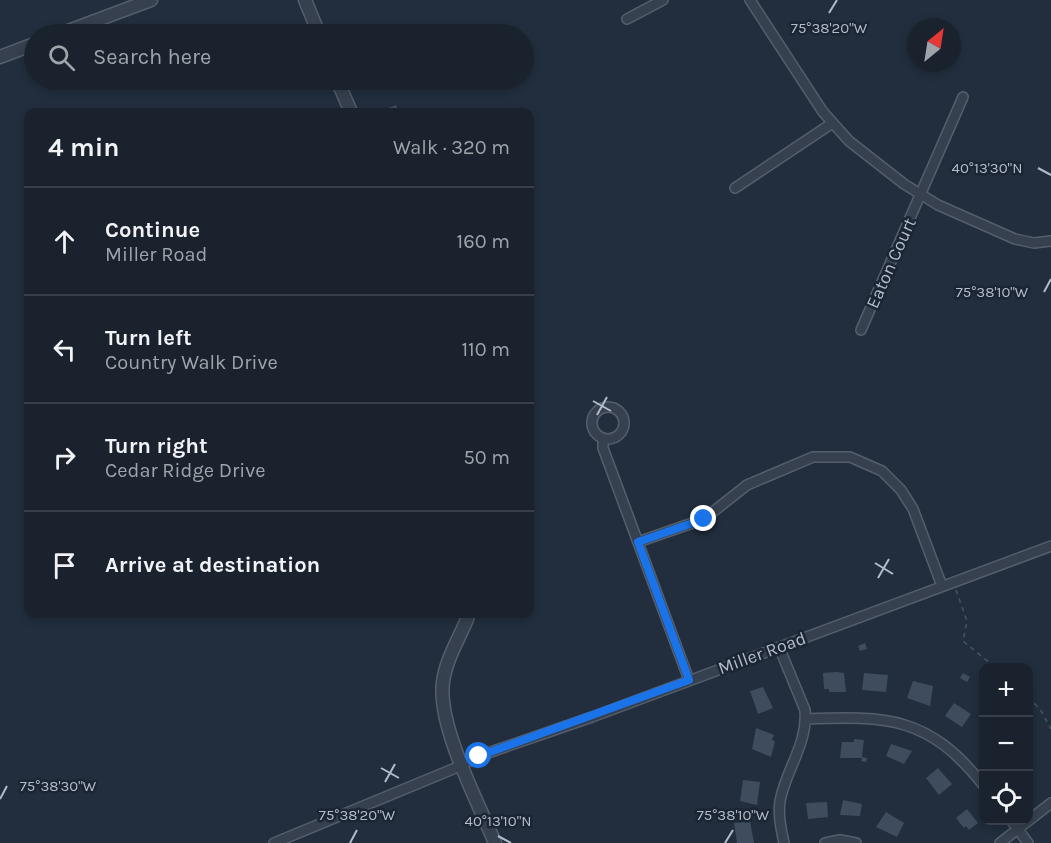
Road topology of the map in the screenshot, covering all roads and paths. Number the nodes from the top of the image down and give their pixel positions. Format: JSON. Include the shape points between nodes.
{"nodes":[{"id":1,"x":152,"y":0,"type":"edge"},
{"id":2,"x":305,"y":0,"type":"edge"},
{"id":3,"x":663,"y":0,"type":"edge"},
{"id":4,"x":750,"y":0,"type":"edge"},
{"id":5,"x":627,"y":19,"type":"dead end"},
{"id":6,"x":87,"y":24,"type":"edge"},
{"id":7,"x":315,"y":24,"type":"edge"},
{"id":8,"x":24,"y":48,"type":"edge"},
{"id":9,"x":0,"y":57,"type":"edge"},
{"id":10,"x":341,"y":90,"type":"edge"},
{"id":11,"x":963,"y":97,"type":"dead end"},
{"id":12,"x":349,"y":108,"type":"edge"},
{"id":13,"x":831,"y":124,"type":"junction"},
{"id":14,"x":735,"y":188,"type":"dead end"},
{"id":15,"x":920,"y":195,"type":"junction"},
{"id":16,"x":1051,"y":241,"type":"edge"},
{"id":17,"x":861,"y":330,"type":"dead end"},
{"id":18,"x":603,"y":439,"type":"dead end"},
{"id":19,"x":638,"y":542,"type":"junction"},
{"id":20,"x":1051,"y":546,"type":"edge"},
{"id":21,"x":942,"y":586,"type":"junction"},
{"id":22,"x":955,"y":586,"type":"dead end"},
{"id":23,"x":467,"y":618,"type":"edge"},
{"id":24,"x":779,"y":647,"type":"junction"},
{"id":25,"x":990,"y":663,"type":"edge"},
{"id":26,"x":689,"y":680,"type":"junction"},
{"id":27,"x":1033,"y":701,"type":"edge"},
{"id":28,"x":806,"y":719,"type":"junction"},
{"id":29,"x":1051,"y":729,"type":"edge"},
{"id":30,"x":463,"y":764,"type":"junction"},
{"id":31,"x":979,"y":781,"type":"edge"},
{"id":32,"x":1051,"y":803,"type":"edge"},
{"id":33,"x":1014,"y":825,"type":"edge"},
{"id":34,"x":1017,"y":829,"type":"junction"},
{"id":35,"x":274,"y":843,"type":"edge"},
{"id":36,"x":495,"y":843,"type":"edge"},
{"id":37,"x":784,"y":843,"type":"edge"},
{"id":38,"x":825,"y":843,"type":"edge"},
{"id":39,"x":856,"y":843,"type":"edge"},
{"id":40,"x":1000,"y":843,"type":"edge"},
{"id":41,"x":1028,"y":843,"type":"edge"}],
"edges":[{"from":1,"to":6,"type":"street"},
{"from":2,"to":7,"type":"street"},
{"from":3,"to":5,"type":"street"},
{"from":4,"to":13,"type":"street"},
{"from":8,"to":9,"type":"street"},
{"from":10,"to":12,"type":"street"},
{"from":11,"to":15,"type":"street","name":"Eaton Court"},
{"from":13,"to":14,"type":"street"},
{"from":13,"to":15,"type":"street"},
{"from":15,"to":16,"type":"street","via":[[1015,239]]},
{"from":15,"to":17,"type":"street","name":"Eaton Court"},
{"from":18,"to":19,"type":"street"},
{"from":19,"to":21,"type":"street","via":[[704,519],[747,485],[813,458],[850,457],[882,471],[901,490],[913,509]]},
{"from":19,"to":26,"type":"street"},
{"from":20,"to":21,"type":"street","name":"Miller Road"},
{"from":21,"to":24,"type":"street","name":"Miller Road"},
{"from":22,"to":25,"type":"path","via":[[967,621],[963,641]]},
{"from":23,"to":30,"type":"street","via":[[447,667],[442,694],[449,730]]},
{"from":24,"to":26,"type":"street","name":"Miller Road"},
{"from":24,"to":28,"type":"street"},
{"from":26,"to":30,"type":"street","name":"Miller Road"},
{"from":27,"to":29,"type":"path"},
{"from":28,"to":31,"type":"street","via":[[873,717],[909,726],[947,748]]},
{"from":28,"to":37,"type":"street","via":[[780,802]]},
{"from":30,"to":35,"type":"street","name":"Miller Road"},
{"from":30,"to":36,"type":"street"},
{"from":32,"to":34,"type":"street"},
{"from":33,"to":34,"type":"street"},
{"from":34,"to":40,"type":"street"},
{"from":34,"to":41,"type":"street"},
{"from":38,"to":39,"type":"street"}]}
